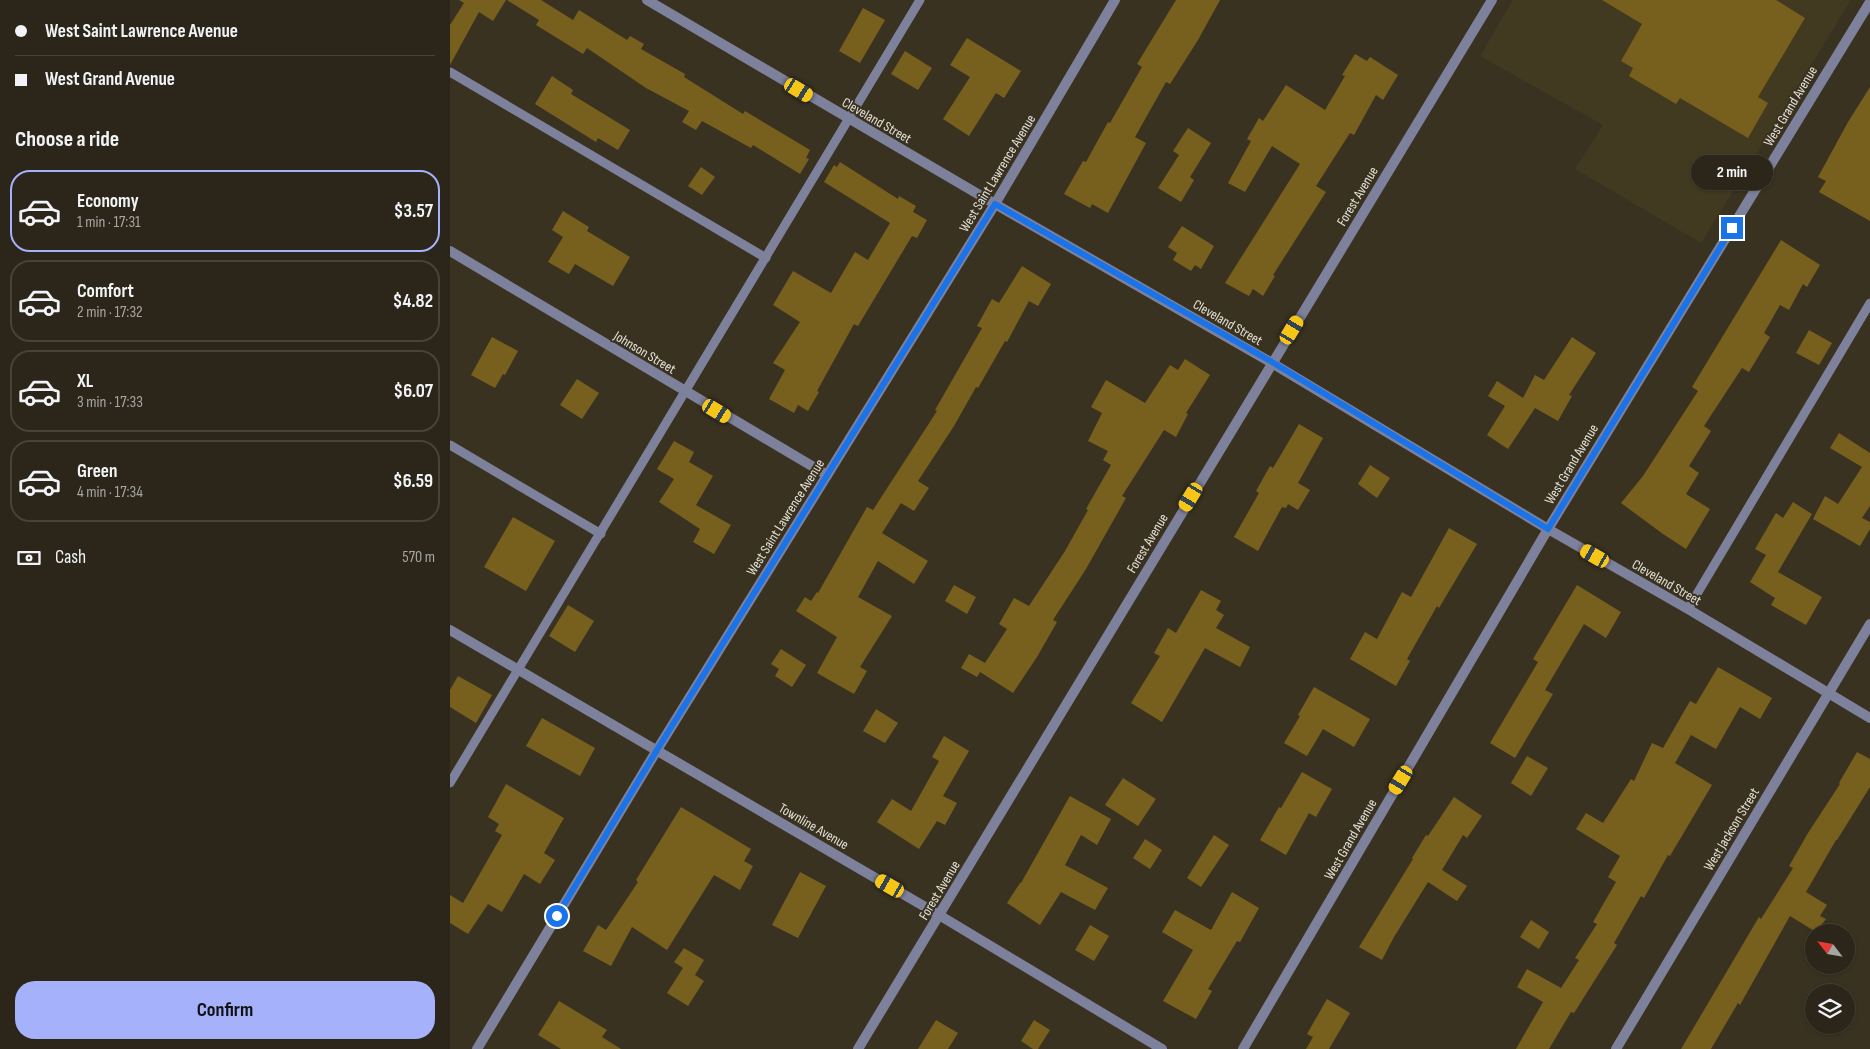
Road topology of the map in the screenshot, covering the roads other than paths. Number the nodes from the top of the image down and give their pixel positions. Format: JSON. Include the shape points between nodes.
{"nodes":[{"id":1,"x":647,"y":0,"type":"edge"},
{"id":2,"x":920,"y":0,"type":"edge"},
{"id":3,"x":1115,"y":0,"type":"edge"},
{"id":4,"x":1492,"y":0,"type":"edge"},
{"id":5,"x":1870,"y":2,"type":"edge"},
{"id":6,"x":450,"y":72,"type":"edge"},
{"id":7,"x":850,"y":120,"type":"junction"},
{"id":8,"x":995,"y":204,"type":"junction"},
{"id":9,"x":450,"y":251,"type":"edge"},
{"id":10,"x":766,"y":258,"type":"junction"},
{"id":11,"x":1870,"y":303,"type":"edge"},
{"id":12,"x":1272,"y":362,"type":"junction"},
{"id":13,"x":686,"y":392,"type":"junction"},
{"id":14,"x":450,"y":444,"type":"edge"},
{"id":15,"x":827,"y":476,"type":"junction"},
{"id":16,"x":1548,"y":529,"type":"junction"},
{"id":17,"x":601,"y":534,"type":"junction"},
{"id":18,"x":1688,"y":609,"type":"junction"},
{"id":19,"x":1870,"y":624,"type":"edge"},
{"id":20,"x":450,"y":630,"type":"edge"},
{"id":21,"x":519,"y":670,"type":"junction"},
{"id":22,"x":1828,"y":693,"type":"junction"},
{"id":23,"x":1870,"y":718,"type":"edge"},
{"id":24,"x":657,"y":750,"type":"junction"},
{"id":25,"x":450,"y":783,"type":"edge"},
{"id":26,"x":939,"y":916,"type":"junction"},
{"id":27,"x":477,"y":1049,"type":"edge"},
{"id":28,"x":858,"y":1049,"type":"edge"},
{"id":29,"x":1162,"y":1049,"type":"edge"},
{"id":30,"x":1243,"y":1049,"type":"edge"},
{"id":31,"x":1616,"y":1049,"type":"edge"}],
"edges":[{"from":1,"to":7,"type":"street","name":"Cleveland Street"},
{"from":2,"to":7,"type":"lane"},
{"from":3,"to":8,"type":"street","name":"West Saint Lawrence Avenue"},
{"from":4,"to":12,"type":"street","name":"Forest Avenue"},
{"from":5,"to":16,"type":"street","name":"West Grand Avenue"},
{"from":6,"to":10,"type":"lane"},
{"from":7,"to":8,"type":"street","name":"Cleveland Street"},
{"from":7,"to":10,"type":"lane"},
{"from":8,"to":12,"type":"street","name":"Cleveland Street"},
{"from":8,"to":15,"type":"street","name":"West Saint Lawrence Avenue"},
{"from":9,"to":13,"type":"street","name":"Johnson Street"},
{"from":10,"to":13,"type":"lane"},
{"from":11,"to":18,"type":"lane"},
{"from":12,"to":16,"type":"street","name":"Cleveland Street"},
{"from":12,"to":26,"type":"street","name":"Forest Avenue"},
{"from":13,"to":15,"type":"street","name":"Johnson Street"},
{"from":13,"to":17,"type":"lane"},
{"from":14,"to":17,"type":"lane"},
{"from":15,"to":24,"type":"street","name":"West Saint Lawrence Avenue"},
{"from":16,"to":18,"type":"street","name":"Cleveland Street"},
{"from":16,"to":30,"type":"street","name":"West Grand Avenue"},
{"from":17,"to":21,"type":"lane"},
{"from":18,"to":22,"type":"street","name":"Cleveland Street"},
{"from":19,"to":22,"type":"street","name":"West Jackson Street"},
{"from":20,"to":21,"type":"street","name":"Townline Avenue"},
{"from":21,"to":24,"type":"street","name":"Townline Avenue"},
{"from":21,"to":25,"type":"lane"},
{"from":22,"to":23,"type":"street","name":"Cleveland Street"},
{"from":22,"to":31,"type":"street","name":"West Jackson Street"},
{"from":24,"to":26,"type":"street","name":"Townline Avenue"},
{"from":24,"to":27,"type":"street","name":"West Saint Lawrence Avenue"},
{"from":26,"to":28,"type":"street","name":"Forest Avenue"},
{"from":26,"to":29,"type":"street","name":"Townline Avenue"}]}
